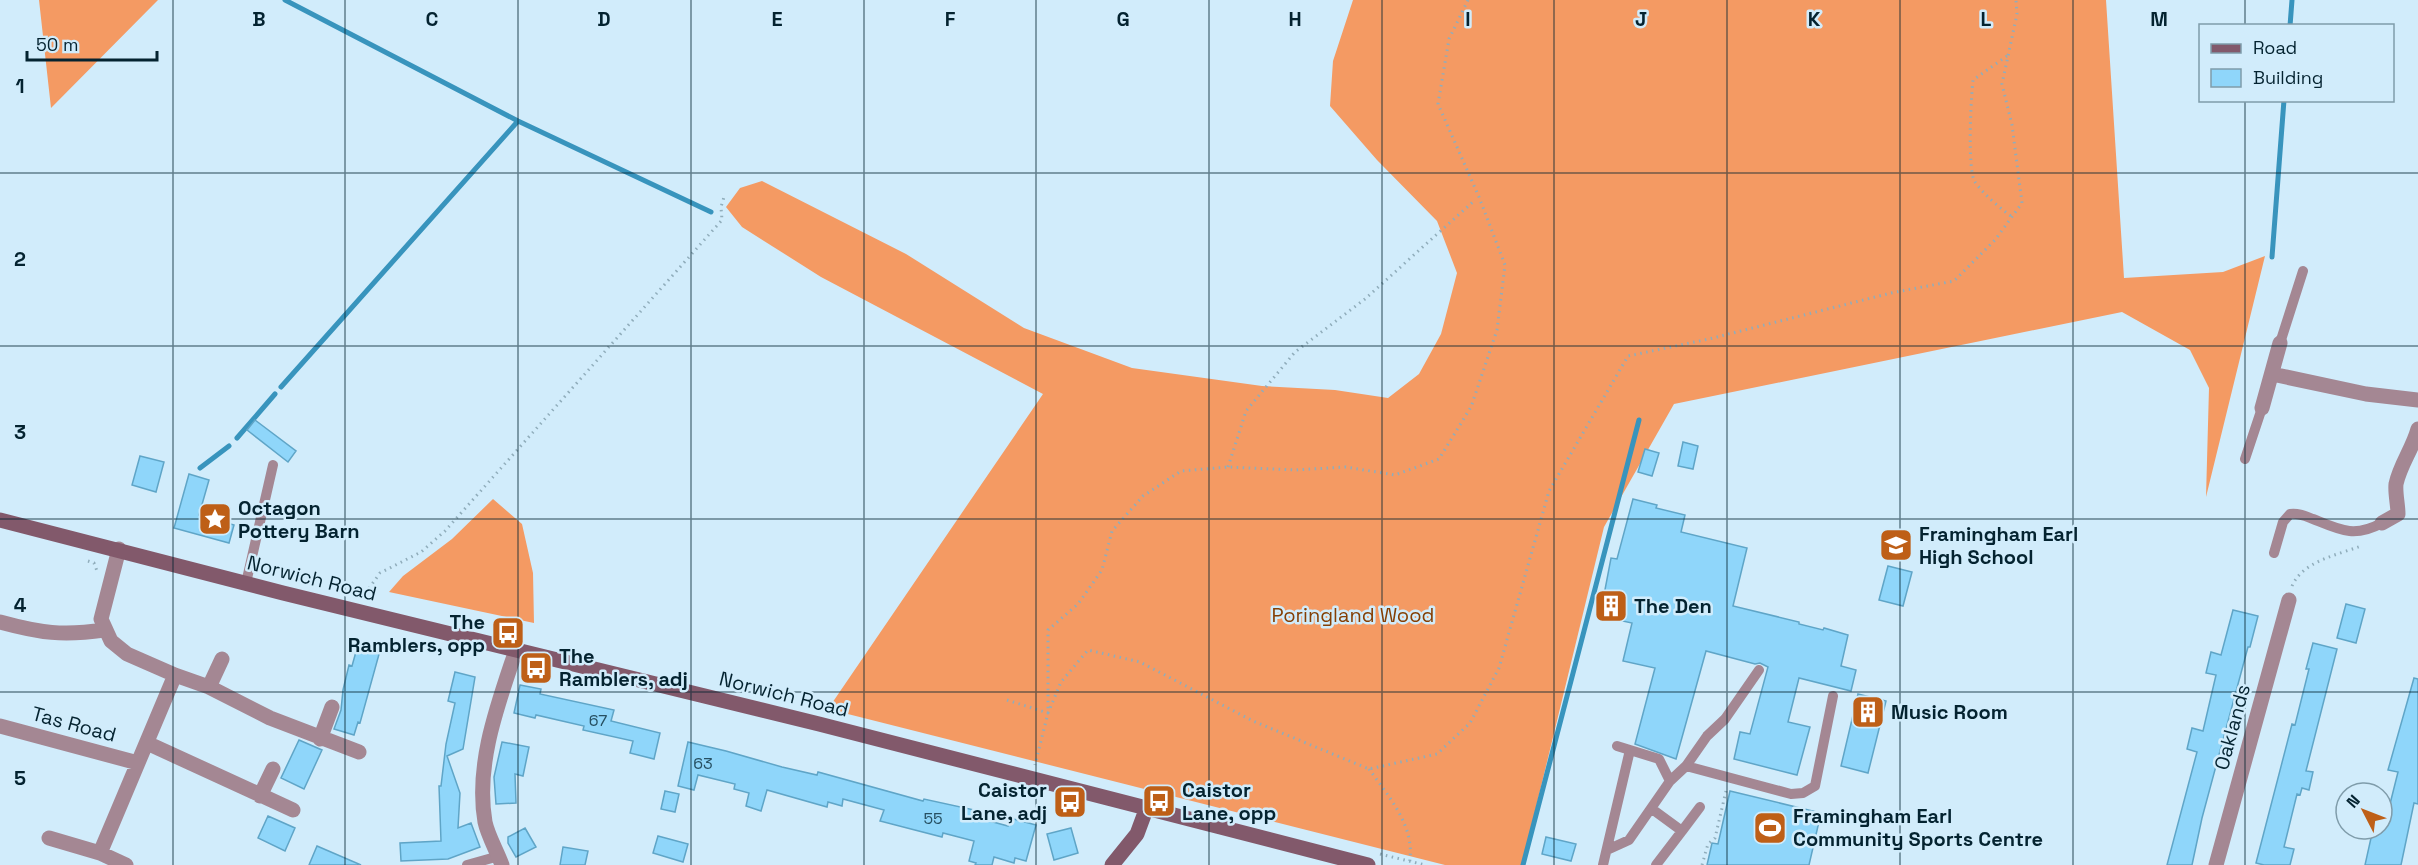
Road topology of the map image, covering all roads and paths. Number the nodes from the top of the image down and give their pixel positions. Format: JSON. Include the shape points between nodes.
{"nodes":[{"id":1,"x":1468,"y":0,"type":"edge"},
{"id":2,"x":2016,"y":0,"type":"edge"},
{"id":3,"x":2008,"y":55,"type":"junction"},
{"id":4,"x":724,"y":197,"type":"dead end"},
{"id":5,"x":1476,"y":200,"type":"dead end"},
{"id":6,"x":2012,"y":217,"type":"junction"},
{"id":7,"x":2303,"y":271,"type":"dead end"},
{"id":8,"x":2280,"y":343,"type":"joint"},
{"id":9,"x":2272,"y":374,"type":"junction"},
{"id":10,"x":2418,"y":399,"type":"edge"},
{"id":11,"x":2262,"y":408,"type":"joint"},
{"id":12,"x":2418,"y":429,"type":"edge"},
{"id":13,"x":2245,"y":459,"type":"dead end"},
{"id":14,"x":273,"y":465,"type":"dead end"},
{"id":15,"x":1228,"y":467,"type":"junction"},
{"id":16,"x":0,"y":520,"type":"edge"},
{"id":17,"x":2382,"y":523,"type":"joint"},
{"id":18,"x":2362,"y":546,"type":"dead end"},
{"id":19,"x":119,"y":549,"type":"junction"},
{"id":20,"x":2274,"y":553,"type":"dead end"},
{"id":21,"x":246,"y":583,"type":"junction"},
{"id":22,"x":2289,"y":600,"type":"joint"},
{"id":23,"x":357,"y":611,"type":"junction"},
{"id":24,"x":0,"y":622,"type":"edge"},
{"id":25,"x":104,"y":630,"type":"junction"},
{"id":26,"x":516,"y":650,"type":"junction"},
{"id":27,"x":222,"y":659,"type":"dead end"},
{"id":28,"x":1759,"y":670,"type":"dead end"},
{"id":29,"x":175,"y":675,"type":"junction"},
{"id":30,"x":208,"y":687,"type":"junction"},
{"id":31,"x":1833,"y":696,"type":"dead end"},
{"id":32,"x":1007,"y":700,"type":"dead end"},
{"id":33,"x":332,"y":707,"type":"dead end"},
{"id":34,"x":1048,"y":713,"type":"junction"},
{"id":35,"x":0,"y":726,"type":"edge"},
{"id":36,"x":320,"y":739,"type":"junction"},
{"id":37,"x":147,"y":743,"type":"junction"},
{"id":38,"x":1617,"y":746,"type":"dead end"},
{"id":39,"x":1630,"y":750,"type":"junction"},
{"id":40,"x":359,"y":752,"type":"dead end"},
{"id":41,"x":138,"y":763,"type":"junction"},
{"id":42,"x":1686,"y":766,"type":"junction"},
{"id":43,"x":1370,"y":769,"type":"junction"},
{"id":44,"x":273,"y":770,"type":"dead end"},
{"id":45,"x":1032,"y":778,"type":"junction"},
{"id":46,"x":1730,"y":778,"type":"junction"},
{"id":47,"x":1670,"y":781,"type":"junction"},
{"id":48,"x":260,"y":796,"type":"junction"},
{"id":49,"x":1148,"y":807,"type":"junction"},
{"id":50,"x":1700,"y":807,"type":"dead end"},
{"id":51,"x":1652,"y":809,"type":"junction"},
{"id":52,"x":293,"y":810,"type":"dead end"},
{"id":53,"x":1682,"y":831,"type":"junction"},
{"id":54,"x":49,"y":838,"type":"dead end"},
{"id":55,"x":1607,"y":850,"type":"junction"},
{"id":56,"x":100,"y":853,"type":"junction"},
{"id":57,"x":501,"y":861,"type":"edge"},
{"id":58,"x":126,"y":865,"type":"edge"},
{"id":59,"x":467,"y":865,"type":"edge"},
{"id":60,"x":1112,"y":865,"type":"edge"},
{"id":61,"x":1368,"y":865,"type":"edge"},
{"id":62,"x":1409,"y":865,"type":"edge"},
{"id":63,"x":1603,"y":865,"type":"edge"},
{"id":64,"x":1656,"y":865,"type":"edge"},
{"id":65,"x":1702,"y":865,"type":"edge"},
{"id":66,"x":2216,"y":865,"type":"edge"}],
"edges":[{"from":1,"to":15,"type":"path","via":[[1449,39],[1438,104],[1505,265],[1497,330],[1471,406],[1439,459],[1395,475],[1347,467]]},
{"from":2,"to":3,"type":"path","via":[[2017,14]]},
{"from":3,"to":6,"type":"path","via":[[2002,84],[2012,125],[2022,203]]},
{"from":3,"to":6,"type":"path","via":[[1973,80],[1969,113],[1973,180]]},
{"from":4,"to":23,"type":"path","via":[[722,220],[445,531],[421,552],[380,573],[364,593]]},
{"from":5,"to":15,"type":"path","via":[[1365,299],[1296,352],[1246,411]]},
{"from":6,"to":43,"type":"path","via":[[1954,282],[1891,293],[1628,356],[1549,491],[1499,668],[1470,723],[1437,754]]},
{"from":7,"to":8,"type":"lane"},
{"from":8,"to":9,"type":"street"},
{"from":9,"to":10,"type":"street","via":[[2366,394]]},
{"from":9,"to":11,"type":"street"},
{"from":11,"to":13,"type":"lane"},
{"from":12,"to":17,"type":"street","via":[[2396,487],[2405,513]]},
{"from":14,"to":21,"type":"lane"},
{"from":15,"to":34,"type":"path","via":[[1181,471],[1143,496],[1112,531],[1102,570],[1077,604],[1048,630]]},
{"from":16,"to":19,"type":"main road","name":"Norwich Road"},
{"from":17,"to":20,"type":"lane","via":[[2353,532],[2298,513],[2290,514],[2283,522]]},
{"from":18,"to":22,"type":"path","via":[[2304,569],[2295,578]]},
{"from":19,"to":21,"type":"main road","name":"Norwich Road"},
{"from":19,"to":25,"type":"street","via":[[101,619]]},
{"from":21,"to":23,"type":"main road","name":"Norwich Road"},
{"from":22,"to":66,"type":"street","name":"Oaklands"},
{"from":23,"to":26,"type":"main road","name":"Norwich Road"},
{"from":24,"to":25,"type":"street","via":[[55,634]]},
{"from":25,"to":29,"type":"street","via":[[127,654]]},
{"from":26,"to":45,"type":"main road","name":"Norwich Road"},
{"from":26,"to":57,"type":"street","via":[[490,736],[482,785],[485,824]]},
{"from":27,"to":30,"type":"street"},
{"from":28,"to":42,"type":"lane"},
{"from":29,"to":30,"type":"street"},
{"from":29,"to":37,"type":"street"},
{"from":30,"to":36,"type":"street"},
{"from":31,"to":46,"type":"lane","via":[[1815,786],[1791,794]]},
{"from":32,"to":34,"type":"path"},
{"from":33,"to":36,"type":"street"},
{"from":34,"to":43,"type":"path","via":[[1061,682],[1088,650],[1140,662],[1253,721]]},
{"from":34,"to":45,"type":"path"},
{"from":35,"to":41,"type":"street","name":"Tas Road"},
{"from":36,"to":40,"type":"street"},
{"from":37,"to":41,"type":"street"},
{"from":37,"to":48,"type":"street"},
{"from":38,"to":39,"type":"lane"},
{"from":39,"to":47,"type":"lane","via":[[1659,759]]},
{"from":39,"to":55,"type":"lane"},
{"from":41,"to":56,"type":"street"},
{"from":42,"to":46,"type":"lane"},
{"from":42,"to":47,"type":"lane"},
{"from":43,"to":62,"type":"path","via":[[1402,815],[1412,851]]},
{"from":44,"to":48,"type":"street"},
{"from":45,"to":49,"type":"main road","name":"Norwich Road"},
{"from":46,"to":65,"type":"path","via":[[1715,838],[1708,844]]},
{"from":47,"to":51,"type":"lane"},
{"from":48,"to":52,"type":"street"},
{"from":49,"to":60,"type":"main road","via":[[1137,834]]},
{"from":49,"to":61,"type":"main road","name":"Norwich Road"},
{"from":50,"to":53,"type":"lane"},
{"from":51,"to":53,"type":"lane"},
{"from":51,"to":55,"type":"lane","via":[[1629,840]]},
{"from":53,"to":64,"type":"lane"},
{"from":54,"to":56,"type":"street"},
{"from":55,"to":63,"type":"lane"},
{"from":56,"to":58,"type":"street"},
{"from":57,"to":59,"type":"lane"}]}
